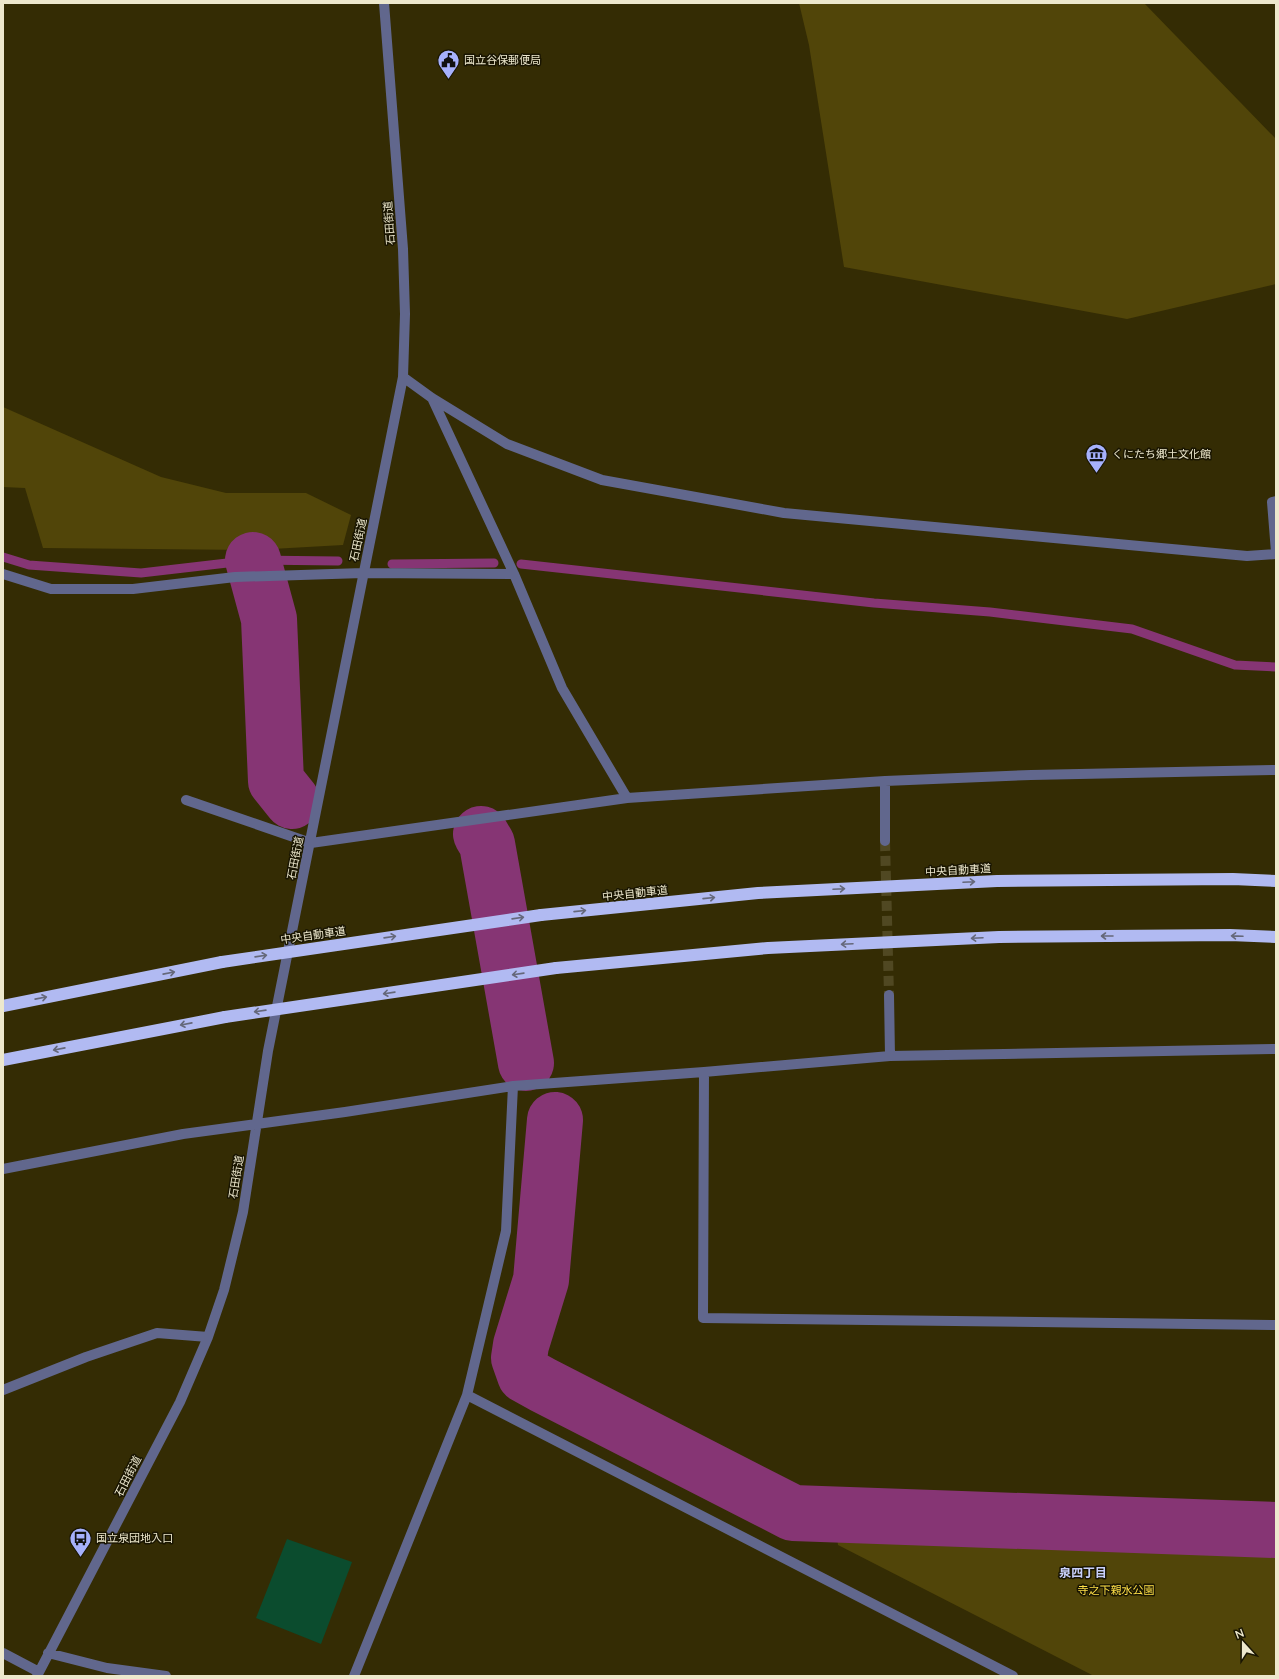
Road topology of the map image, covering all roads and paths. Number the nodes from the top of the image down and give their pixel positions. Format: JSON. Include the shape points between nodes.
{"nodes":[{"id":1,"x":384,"y":3,"type":"edge"},
{"id":2,"x":403,"y":377,"type":"junction"},
{"id":3,"x":432,"y":398,"type":"junction"},
{"id":4,"x":1276,"y":501,"type":"edge"},
{"id":5,"x":1276,"y":554,"type":"edge"},
{"id":6,"x":363,"y":573,"type":"junction"},
{"id":7,"x":3,"y":574,"type":"edge"},
{"id":8,"x":514,"y":574,"type":"junction"},
{"id":9,"x":1276,"y":770,"type":"edge"},
{"id":10,"x":885,"y":781,"type":"junction"},
{"id":11,"x":627,"y":798,"type":"junction"},
{"id":12,"x":186,"y":800,"type":"dead end"},
{"id":13,"x":885,"y":841,"type":"tunnel mouth"},
{"id":14,"x":311,"y":843,"type":"junction"},
{"id":15,"x":1276,"y":881,"type":"edge"},
{"id":16,"x":1276,"y":937,"type":"edge"},
{"id":17,"x":889,"y":995,"type":"tunnel mouth"},
{"id":18,"x":3,"y":1006,"type":"edge"},
{"id":19,"x":1276,"y":1049,"type":"edge"},
{"id":20,"x":890,"y":1056,"type":"junction"},
{"id":21,"x":3,"y":1060,"type":"edge"},
{"id":22,"x":704,"y":1072,"type":"junction"},
{"id":23,"x":513,"y":1086,"type":"junction"},
{"id":24,"x":257,"y":1124,"type":"junction"},
{"id":25,"x":3,"y":1169,"type":"edge"},
{"id":26,"x":1276,"y":1325,"type":"edge"},
{"id":27,"x":208,"y":1337,"type":"junction"},
{"id":28,"x":3,"y":1390,"type":"edge"},
{"id":29,"x":467,"y":1395,"type":"junction"},
{"id":30,"x":3,"y":1653,"type":"edge"},
{"id":31,"x":48,"y":1653,"type":"junction"},
{"id":32,"x":38,"y":1674,"type":"edge"},
{"id":33,"x":166,"y":1676,"type":"edge"},
{"id":34,"x":354,"y":1676,"type":"edge"},
{"id":35,"x":1013,"y":1676,"type":"edge"}],
"edges":[{"from":1,"to":2,"type":"street","name":"石田街道","via":[[403,249]]},
{"from":2,"to":3,"type":"street"},
{"from":2,"to":6,"type":"street","name":"石田街道"},
{"from":3,"to":5,"type":"street","via":[[506,444],[602,480],[784,513],[1246,556]]},
{"from":3,"to":8,"type":"street"},
{"from":4,"to":5,"type":"street","via":[[1272,502]]},
{"from":6,"to":7,"type":"street","via":[[235,577],[133,589],[52,589]]},
{"from":6,"to":8,"type":"street"},
{"from":6,"to":14,"type":"street","name":"石田街道"},
{"from":8,"to":11,"type":"street","via":[[562,688]]},
{"from":9,"to":10,"type":"street"},
{"from":10,"to":11,"type":"street"},
{"from":10,"to":13,"type":"street"},
{"from":11,"to":14,"type":"street"},
{"from":12,"to":14,"type":"street"},
{"from":14,"to":24,"type":"street","name":"石田街道","via":[[268,1051]]},
{"from":18,"to":15,"type":"highway","name":"中央自動車道","one_way":true,"bridge":true,"via":[[222,962],[541,915],[758,893],[997,881]]},
{"from":16,"to":21,"type":"highway","one_way":true,"bridge":true,"via":[[991,937],[768,948],[556,968],[225,1017]]},
{"from":17,"to":20,"type":"street"},
{"from":19,"to":20,"type":"street"},
{"from":20,"to":22,"type":"street"},
{"from":22,"to":23,"type":"street"},
{"from":22,"to":26,"type":"street","via":[[703,1318]]},
{"from":23,"to":24,"type":"street"},
{"from":23,"to":29,"type":"street","via":[[506,1231]]},
{"from":24,"to":25,"type":"street","via":[[183,1134]]},
{"from":24,"to":27,"type":"street","name":"石田街道","via":[[243,1212],[224,1290]]},
{"from":27,"to":28,"type":"street","via":[[158,1333],[86,1357]]},
{"from":27,"to":31,"type":"street","name":"石田街道","via":[[176,1408]]},
{"from":29,"to":34,"type":"street"},
{"from":29,"to":35,"type":"street"},
{"from":30,"to":32,"type":"street"},
{"from":31,"to":32,"type":"street","name":"石田街道"},
{"from":31,"to":33,"type":"street","via":[[107,1668]]}]}
